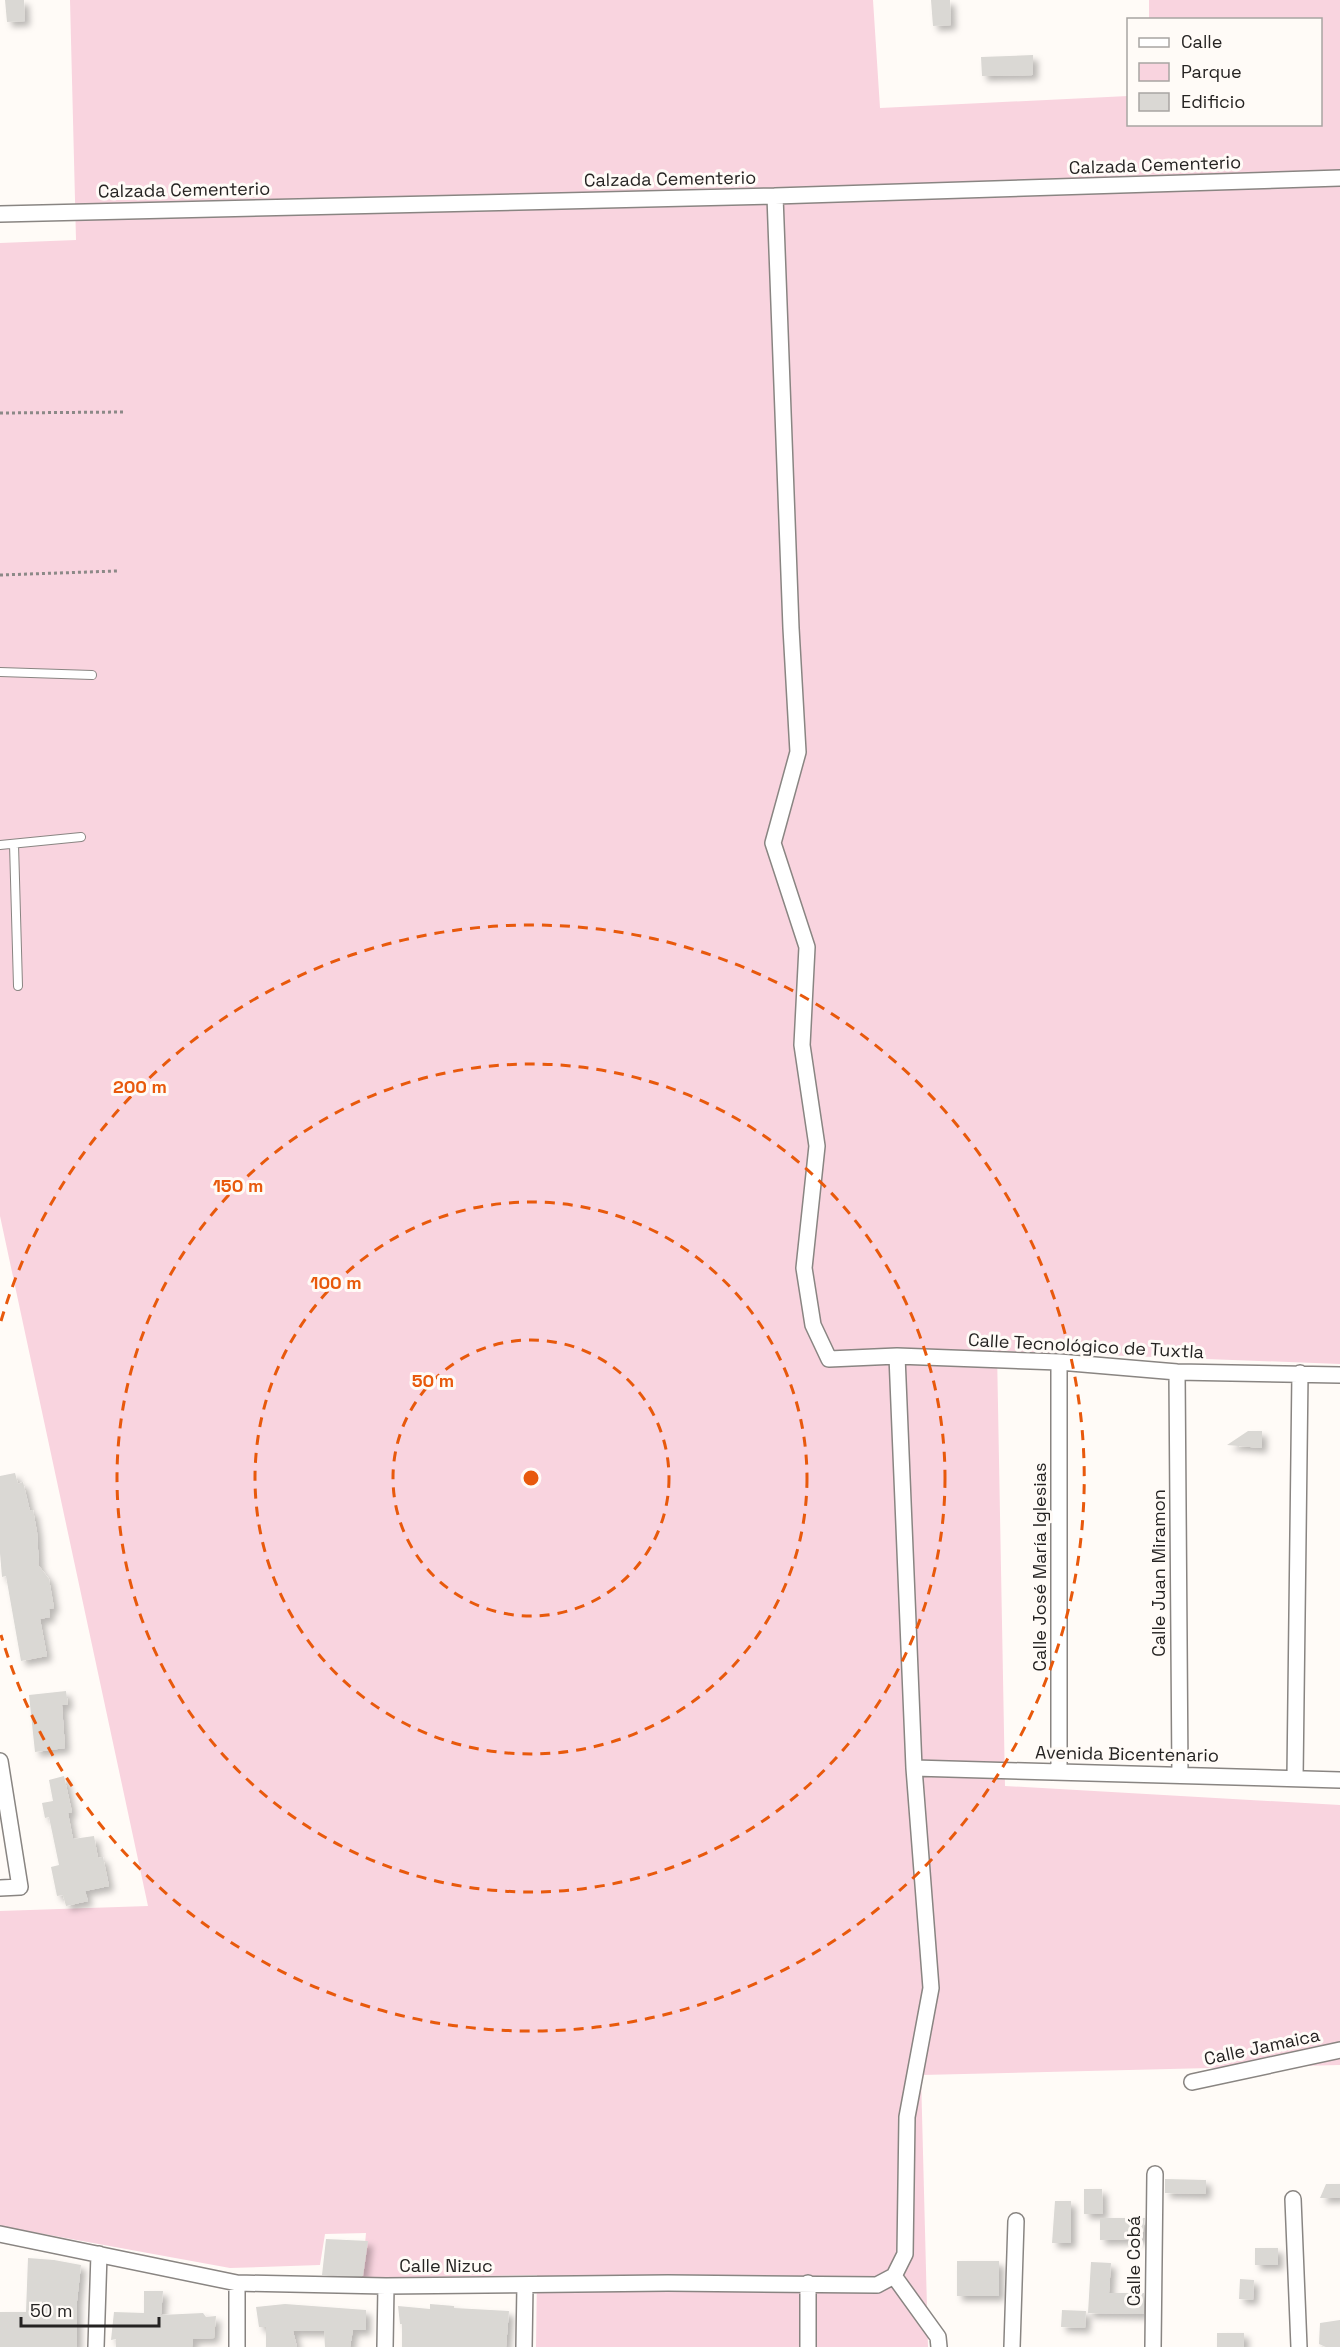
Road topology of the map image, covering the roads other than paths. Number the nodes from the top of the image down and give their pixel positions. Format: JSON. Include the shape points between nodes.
{"nodes":[{"id":1,"x":1340,"y":178,"type":"edge"},
{"id":2,"x":775,"y":196,"type":"junction"},
{"id":3,"x":0,"y":214,"type":"edge"},
{"id":4,"x":0,"y":672,"type":"edge"},
{"id":5,"x":92,"y":675,"type":"dead end"},
{"id":6,"x":81,"y":837,"type":"dead end"},
{"id":7,"x":14,"y":844,"type":"junction"},
{"id":8,"x":0,"y":845,"type":"edge"},
{"id":9,"x":18,"y":986,"type":"dead end"},
{"id":10,"x":897,"y":1356,"type":"junction"},
{"id":11,"x":1059,"y":1362,"type":"junction"},
{"id":12,"x":1178,"y":1372,"type":"junction"},
{"id":13,"x":1300,"y":1373,"type":"junction"},
{"id":14,"x":1340,"y":1375,"type":"edge"},
{"id":15,"x":0,"y":1761,"type":"edge"},
{"id":16,"x":914,"y":1768,"type":"junction"},
{"id":17,"x":1059,"y":1772,"type":"junction"},
{"id":18,"x":1180,"y":1775,"type":"junction"},
{"id":19,"x":1295,"y":1778,"type":"junction"},
{"id":20,"x":1340,"y":1780,"type":"edge"},
{"id":21,"x":0,"y":1888,"type":"edge"},
{"id":22,"x":1340,"y":2050,"type":"edge"},
{"id":23,"x":1192,"y":2082,"type":"dead end"},
{"id":24,"x":1155,"y":2174,"type":"dead end"},
{"id":25,"x":1293,"y":2199,"type":"dead end"},
{"id":26,"x":1016,"y":2221,"type":"dead end"},
{"id":27,"x":0,"y":2234,"type":"edge"},
{"id":28,"x":99,"y":2254,"type":"junction"},
{"id":29,"x":894,"y":2276,"type":"junction"},
{"id":30,"x":237,"y":2283,"type":"junction"},
{"id":31,"x":808,"y":2283,"type":"junction"},
{"id":32,"x":525,"y":2285,"type":"junction"},
{"id":33,"x":386,"y":2286,"type":"junction"},
{"id":34,"x":96,"y":2347,"type":"edge"},
{"id":35,"x":237,"y":2347,"type":"edge"},
{"id":36,"x":385,"y":2347,"type":"edge"},
{"id":37,"x":524,"y":2347,"type":"edge"},
{"id":38,"x":808,"y":2347,"type":"edge"},
{"id":39,"x":939,"y":2347,"type":"edge"},
{"id":40,"x":1012,"y":2347,"type":"edge"},
{"id":41,"x":1153,"y":2347,"type":"edge"},
{"id":42,"x":1299,"y":2347,"type":"edge"}],
"edges":[{"from":1,"to":2,"type":"street","name":"Calzada Cementerio"},
{"from":2,"to":3,"type":"street","name":"Calzada Cementerio"},
{"from":2,"to":10,"type":"street","name":"Calle Tecnológico de Tuxtla","via":[[798,752],[773,843],[807,947],[802,1045],[817,1146],[804,1268],[813,1325],[829,1359]]},
{"from":4,"to":5,"type":"lane"},
{"from":6,"to":7,"type":"lane"},
{"from":7,"to":8,"type":"lane"},
{"from":7,"to":9,"type":"lane"},
{"from":10,"to":11,"type":"street","name":"Calle Tecnológico de Tuxtla"},
{"from":10,"to":16,"type":"street"},
{"from":11,"to":12,"type":"street","name":"Calle Tecnológico de Tuxtla"},
{"from":11,"to":17,"type":"street","name":"Calle José María Iglesias"},
{"from":12,"to":13,"type":"street","name":"Calle Tecnológico de Tuxtla"},
{"from":12,"to":18,"type":"street","name":"Calle Juan Miramon"},
{"from":13,"to":14,"type":"street","name":"Calle Tecnológico de Tuxtla"},
{"from":13,"to":19,"type":"street"},
{"from":15,"to":21,"type":"street","via":[[20,1887]]},
{"from":16,"to":17,"type":"street","name":"Avenida Bicentenario"},
{"from":16,"to":29,"type":"street","via":[[931,1988],[907,2117],[905,2254]]},
{"from":17,"to":18,"type":"street","name":"Avenida Bicentenario"},
{"from":18,"to":19,"type":"street","name":"Avenida Bicentenario"},
{"from":19,"to":20,"type":"street","name":"Avenida Bicentenario"},
{"from":22,"to":23,"type":"street","name":"Calle Jamaica"},
{"from":24,"to":41,"type":"street","name":"Calle Cobá"},
{"from":25,"to":42,"type":"street"},
{"from":26,"to":40,"type":"street"},
{"from":27,"to":28,"type":"street","name":"Calle Nizuc"},
{"from":28,"to":30,"type":"street","name":"Calle Nizuc"},
{"from":28,"to":34,"type":"street"},
{"from":29,"to":31,"type":"street","name":"Calle Nizuc","via":[[877,2285]]},
{"from":29,"to":39,"type":"street","via":[[939,2337]]},
{"from":30,"to":33,"type":"street","name":"Calle Nizuc"},
{"from":30,"to":35,"type":"street"},
{"from":31,"to":32,"type":"street","name":"Calle Nizuc"},
{"from":31,"to":38,"type":"street"},
{"from":32,"to":33,"type":"street","name":"Calle Nizuc"},
{"from":32,"to":37,"type":"street"},
{"from":33,"to":36,"type":"street"}]}
